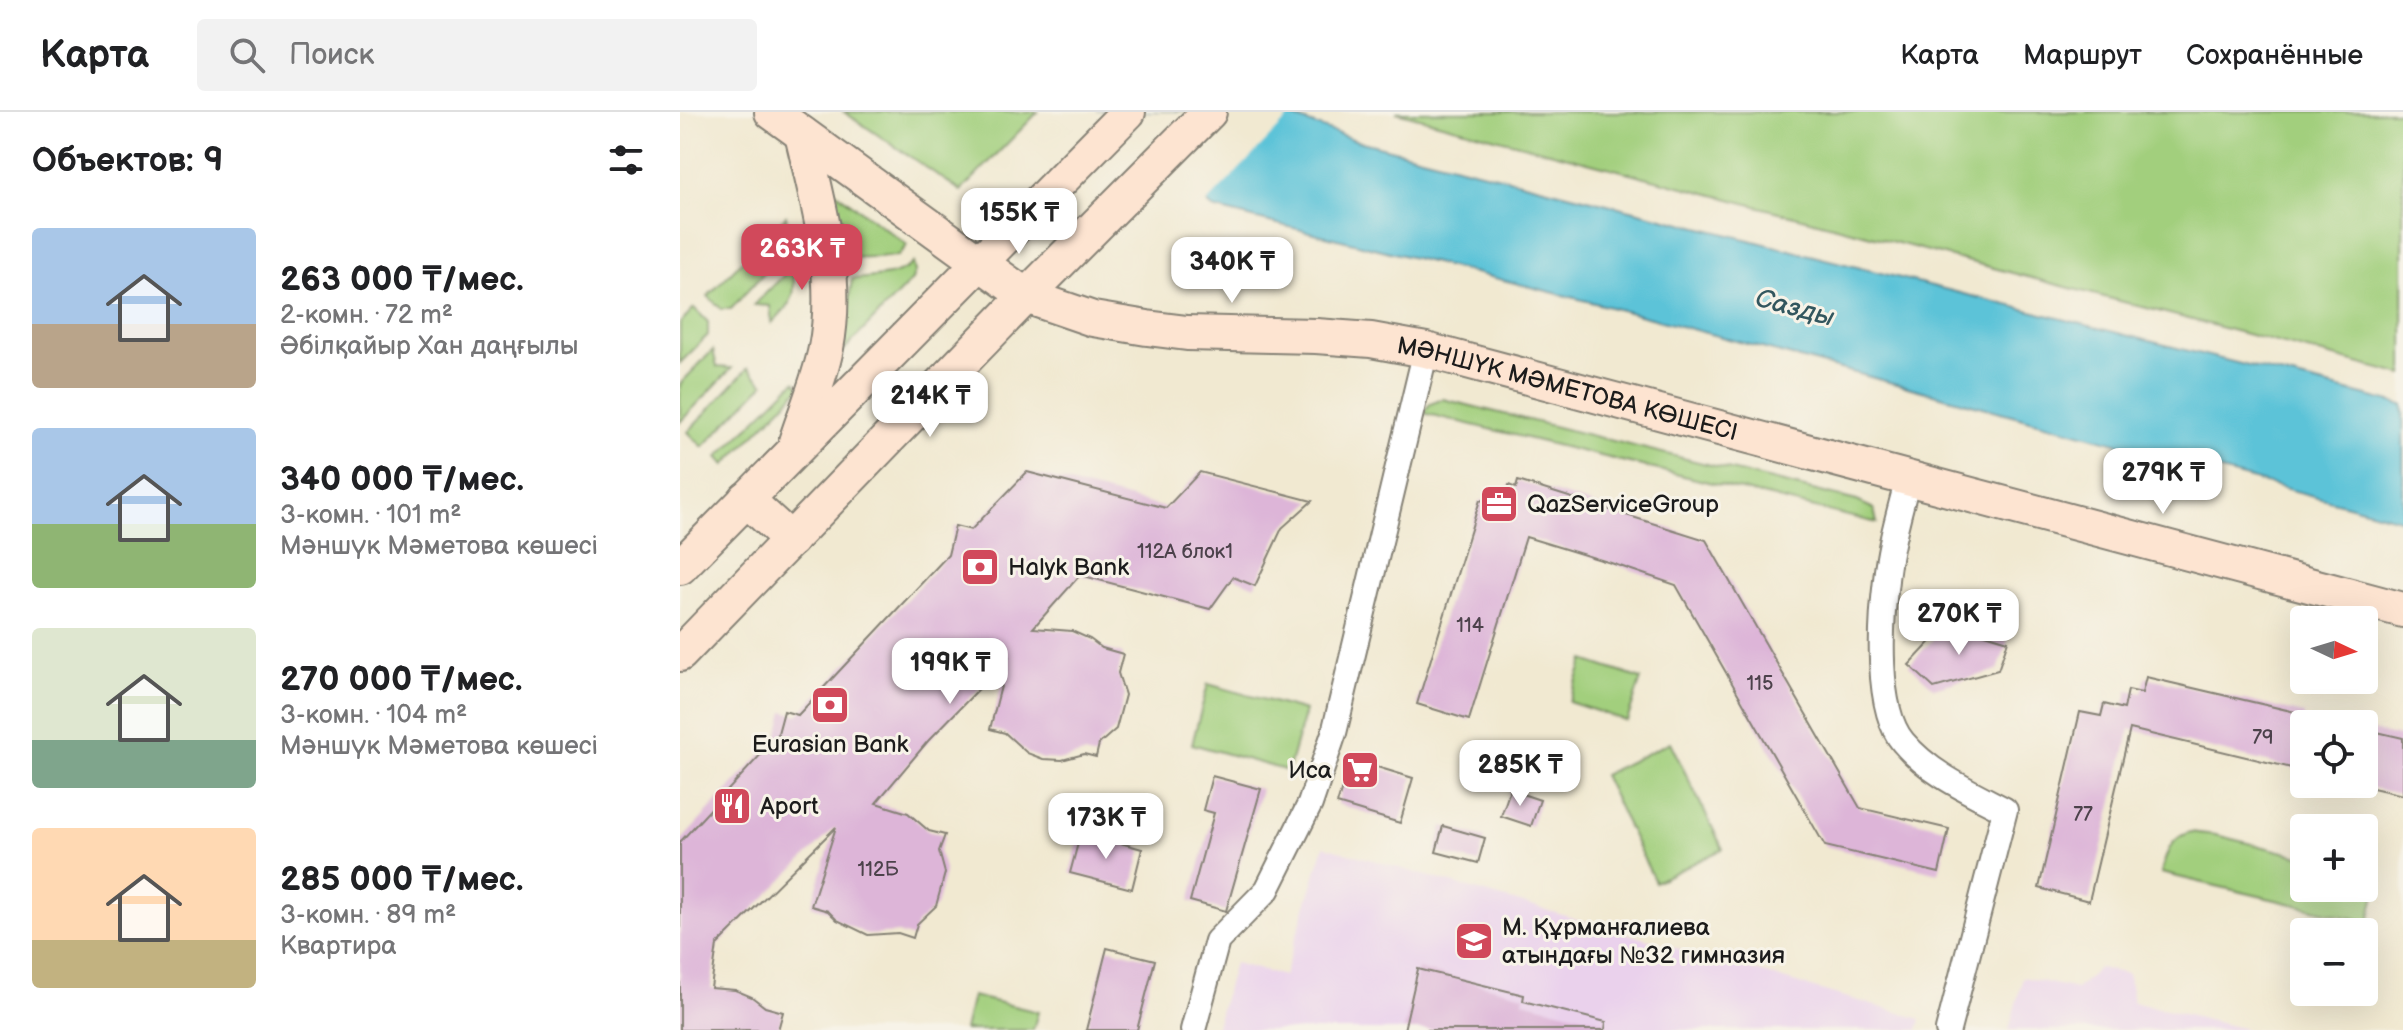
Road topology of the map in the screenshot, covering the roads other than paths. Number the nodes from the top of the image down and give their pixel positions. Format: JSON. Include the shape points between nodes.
{"nodes":[{"id":1,"x":772,"y":112,"type":"edge"},
{"id":2,"x":1128,"y":112,"type":"edge"},
{"id":3,"x":1209,"y":112,"type":"edge"},
{"id":4,"x":802,"y":134,"type":"junction"},
{"id":5,"x":978,"y":264,"type":"junction"},
{"id":6,"x":1026,"y":296,"type":"junction"},
{"id":7,"x":1426,"y":350,"type":"junction"},
{"id":8,"x":793,"y":450,"type":"junction"},
{"id":9,"x":1908,"y":478,"type":"junction"},
{"id":10,"x":746,"y":499,"type":"junction"},
{"id":11,"x":791,"y":540,"type":"junction"},
{"id":12,"x":680,"y":567,"type":"edge"},
{"id":13,"x":2403,"y":610,"type":"edge"},
{"id":14,"x":680,"y":654,"type":"edge"},
{"id":15,"x":1193,"y":1030,"type":"edge"},
{"id":16,"x":1948,"y":1030,"type":"edge"}],
"edges":[{"from":1,"to":4,"type":"main road","name":"МӘНШҮК МӘМЕТОВА КӨШЕСІ"},
{"from":2,"to":5,"type":"main road"},
{"from":3,"to":6,"type":"main road"},
{"from":4,"to":5,"type":"main road","name":"МӘНШҮК МӘМЕТОВА КӨШЕСІ"},
{"from":4,"to":8,"type":"main road","via":[[827,249],[831,305],[826,349]]},
{"from":5,"to":6,"type":"main road","name":"МӘНШҮК МӘМЕТОВА КӨШЕСІ"},
{"from":5,"to":8,"type":"main road"},
{"from":6,"to":7,"type":"main road","name":"МӘНШҮК МӘМЕТОВА КӨШЕСІ","via":[[1093,319],[1147,328],[1371,340]]},
{"from":6,"to":11,"type":"main road"},
{"from":7,"to":9,"type":"main road","name":"МӘНШҮК МӘМЕТОВА КӨШЕСІ"},
{"from":7,"to":15,"type":"street","via":[[1331,743],[1310,804],[1267,890],[1217,941]]},
{"from":8,"to":10,"type":"main road"},
{"from":9,"to":13,"type":"main road","name":"МӘНШҮК МӘМЕТОВА КӨШЕСІ"},
{"from":9,"to":16,"type":"street","via":[[1886,578],[1883,690],[1900,740],[1948,779],[2005,810]]},
{"from":10,"to":11,"type":"main road"},
{"from":10,"to":12,"type":"main road"},
{"from":11,"to":14,"type":"main road"}]}
